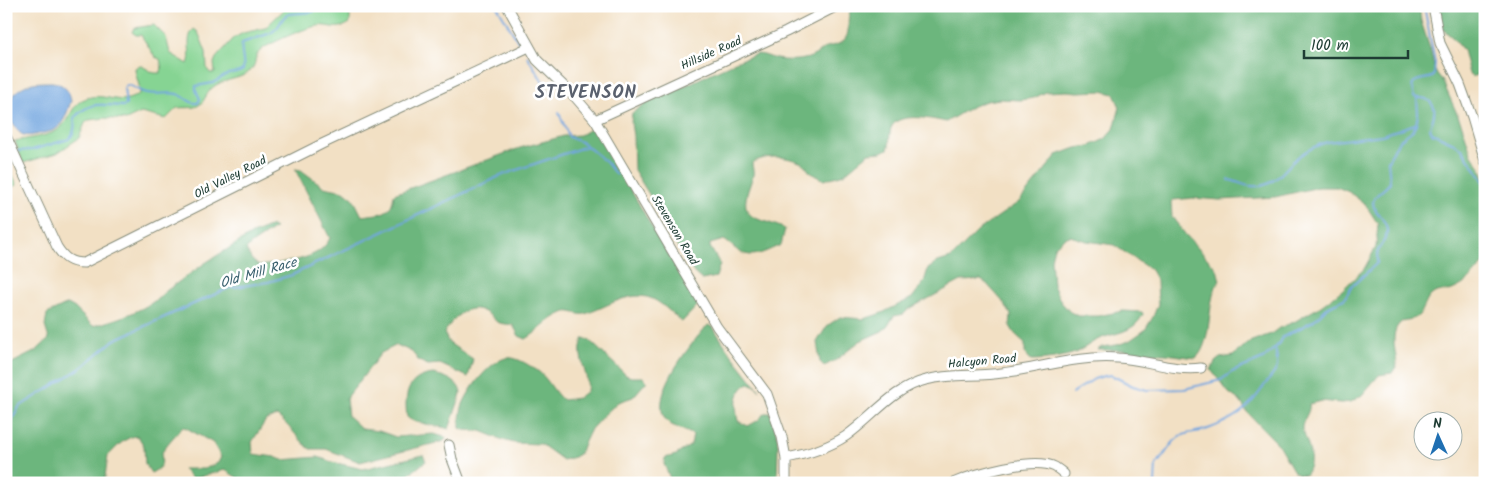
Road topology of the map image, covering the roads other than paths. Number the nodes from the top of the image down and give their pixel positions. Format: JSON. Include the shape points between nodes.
{"nodes":[{"id":1,"x":507,"y":6,"type":"edge"},
{"id":2,"x":837,"y":6,"type":"edge"},
{"id":3,"x":1433,"y":6,"type":"edge"},
{"id":4,"x":529,"y":47,"type":"junction"},
{"id":5,"x":595,"y":120,"type":"junction"},
{"id":6,"x":6,"y":136,"type":"edge"},
{"id":7,"x":1485,"y":161,"type":"edge"},
{"id":8,"x":1200,"y":368,"type":"dead end"},
{"id":9,"x":449,"y":445,"type":"dead end"},
{"id":10,"x":786,"y":458,"type":"junction"},
{"id":11,"x":1064,"y":474,"type":"dead end"},
{"id":12,"x":462,"y":483,"type":"edge"},
{"id":13,"x":786,"y":483,"type":"edge"},
{"id":14,"x":953,"y":483,"type":"edge"}],
"edges":[{"from":1,"to":4,"type":"street","name":"Stevenson Road"},
{"from":2,"to":5,"type":"street","name":"Hillside Road"},
{"from":3,"to":7,"type":"street","via":[[1440,43],[1460,84]]},
{"from":4,"to":5,"type":"street","name":"Stevenson Road","via":[[545,69]]},
{"from":4,"to":6,"type":"street","name":"Old Valley Road","via":[[322,144],[84,263],[72,262],[57,247]]},
{"from":5,"to":10,"type":"street","name":"Stevenson Road","via":[[717,327],[767,394],[780,429]]},
{"from":8,"to":10,"type":"street","name":"Halcyon Road","via":[[1185,369],[1101,358],[1000,374],[926,380],[886,401],[861,425],[827,447]]},
{"from":9,"to":12,"type":"street"},
{"from":10,"to":13,"type":"street","name":"Stevenson Road"},
{"from":11,"to":14,"type":"street","via":[[1055,467],[1031,464],[990,470]]}]}
